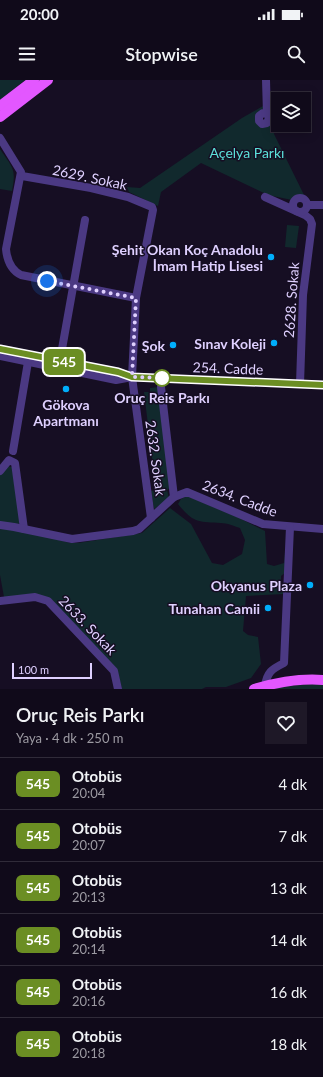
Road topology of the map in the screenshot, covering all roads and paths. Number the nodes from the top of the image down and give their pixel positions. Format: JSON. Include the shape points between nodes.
{"nodes":[{"id":1,"x":34,"y":80,"type":"edge"},
{"id":2,"x":48,"y":80,"type":"edge"},
{"id":3,"x":266,"y":80,"type":"edge"},
{"id":4,"x":0,"y":106,"type":"edge"},
{"id":5,"x":267,"y":114,"type":"dead end"},
{"id":6,"x":0,"y":117,"type":"edge"},
{"id":7,"x":0,"y":138,"type":"edge"},
{"id":8,"x":22,"y":176,"type":"junction"},
{"id":9,"x":265,"y":196,"type":"dead end"},
{"id":10,"x":307,"y":205,"type":"junction"},
{"id":11,"x":323,"y":205,"type":"edge"},
{"id":12,"x":152,"y":207,"type":"joint"},
{"id":13,"x":296,"y":211,"type":"junction"},
{"id":14,"x":85,"y":220,"type":"dead end"},
{"id":15,"x":3,"y":255,"type":"edge"},
{"id":16,"x":73,"y":286,"type":"junction"},
{"id":17,"x":136,"y":298,"type":"junction"},
{"id":18,"x":0,"y":349,"type":"edge"},
{"id":19,"x":62,"y":349,"type":"dead end"},
{"id":20,"x":0,"y":356,"type":"edge"},
{"id":21,"x":28,"y":362,"type":"junction"},
{"id":22,"x":132,"y":377,"type":"junction"},
{"id":23,"x":300,"y":384,"type":"junction"},
{"id":24,"x":323,"y":385,"type":"edge"},
{"id":25,"x":161,"y":388,"type":"dead end"},
{"id":26,"x":12,"y":456,"type":"junction"},
{"id":27,"x":0,"y":471,"type":"edge"},
{"id":28,"x":174,"y":497,"type":"junction"},
{"id":29,"x":152,"y":518,"type":"junction"},
{"id":30,"x":0,"y":525,"type":"edge"},
{"id":31,"x":290,"y":527,"type":"junction"},
{"id":32,"x":24,"y":529,"type":"junction"},
{"id":33,"x":323,"y":529,"type":"edge"},
{"id":34,"x":0,"y":601,"type":"edge"},
{"id":35,"x":323,"y":680,"type":"edge"},
{"id":36,"x":264,"y":687,"type":"edge"},
{"id":37,"x":118,"y":689,"type":"edge"}],
"edges":[{"from":1,"to":4,"type":"main road"},
{"from":2,"to":6,"type":"main road"},
{"from":3,"to":5,"type":"street"},
{"from":7,"to":8,"type":"street","via":[[20,168]]},
{"from":8,"to":12,"type":"street","name":"2629. Sokak","via":[[91,188]]},
{"from":8,"to":15,"type":"street"},
{"from":9,"to":13,"type":"street"},
{"from":10,"to":11,"type":"street"},
{"from":10,"to":13,"type":"street","via":[[303,212]]},
{"from":10,"to":13,"type":"street","via":[[304,199],[297,199],[293,205]]},
{"from":12,"to":17,"type":"street","name":"2632. Sokak"},
{"from":13,"to":23,"type":"street","name":"2628. Sokak","via":[[310,219],[312,224],[303,295]]},
{"from":14,"to":16,"type":"street"},
{"from":15,"to":16,"type":"street","via":[[21,275]]},
{"from":16,"to":17,"type":"street"},
{"from":16,"to":19,"type":"street"},
{"from":17,"to":22,"type":"street","name":"2632. Sokak"},
{"from":18,"to":22,"type":"street"},
{"from":20,"to":21,"type":"street"},
{"from":21,"to":22,"type":"street","via":[[116,380]]},
{"from":21,"to":26,"type":"street"},
{"from":22,"to":23,"type":"street","name":"254. Cadde"},
{"from":22,"to":29,"type":"street","name":"2632. Sokak"},
{"from":23,"to":24,"type":"street","name":"254. Cadde"},
{"from":25,"to":28,"type":"street"},
{"from":26,"to":27,"type":"street"},
{"from":26,"to":32,"type":"street"},
{"from":28,"to":29,"type":"street","name":"2632. Sokak"},
{"from":28,"to":31,"type":"street","name":"2634. Cadde","via":[[189,492],[264,524]]},
{"from":29,"to":32,"type":"street","name":"2632. Sokak","via":[[136,531],[80,539],[63,538]]},
{"from":30,"to":32,"type":"street","name":"2632. Sokak"},
{"from":31,"to":33,"type":"street","name":"2634. Cadde"},
{"from":31,"to":36,"type":"street","via":[[284,663],[271,670]]},
{"from":34,"to":37,"type":"street","name":"2633. Sokak","via":[[35,597],[48,601],[114,671]]},
{"from":35,"to":36,"type":"main road","via":[[297,679]]}]}
